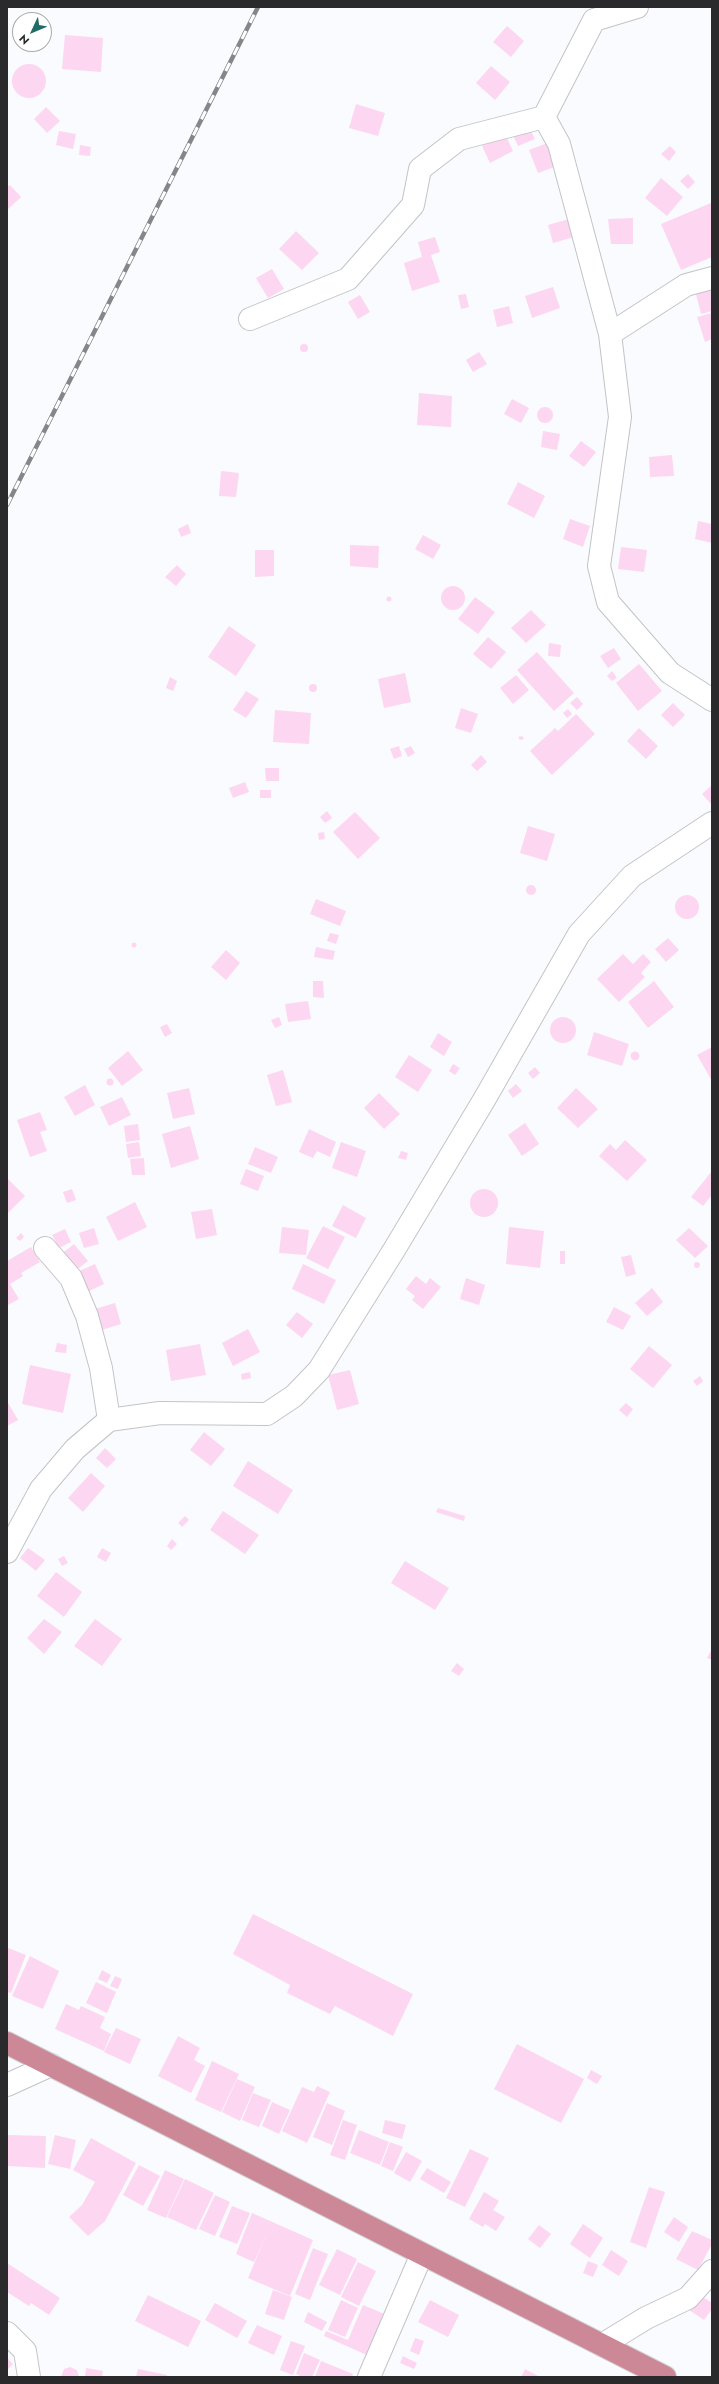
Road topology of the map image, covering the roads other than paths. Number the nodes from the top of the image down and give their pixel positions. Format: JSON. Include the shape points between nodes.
{"nodes":[{"id":1,"x":638,"y":7,"type":"edge"},
{"id":2,"x":544,"y":117,"type":"junction"},
{"id":3,"x":712,"y":278,"type":"edge"},
{"id":4,"x":250,"y":319,"type":"dead end"},
{"id":5,"x":610,"y":334,"type":"junction"},
{"id":6,"x":712,"y":700,"type":"edge"},
{"id":7,"x":712,"y":823,"type":"edge"},
{"id":8,"x":45,"y":1248,"type":"dead end"},
{"id":9,"x":109,"y":1420,"type":"junction"},
{"id":10,"x":7,"y":1552,"type":"edge"},
{"id":11,"x":7,"y":2043,"type":"edge"},
{"id":12,"x":51,"y":2065,"type":"junction"},
{"id":13,"x":7,"y":2085,"type":"edge"},
{"id":14,"x":422,"y":2254,"type":"junction"},
{"id":15,"x":712,"y":2271,"type":"edge"},
{"id":16,"x":7,"y":2334,"type":"edge"},
{"id":17,"x":602,"y":2345,"type":"junction"},
{"id":18,"x":29,"y":2377,"type":"edge"},
{"id":19,"x":369,"y":2377,"type":"edge"},
{"id":20,"x":665,"y":2377,"type":"edge"}],
"edges":[{"from":1,"to":2,"type":"street","via":[[594,20]]},
{"from":2,"to":4,"type":"street","via":[[459,139],[420,169],[414,205],[348,279]]},
{"from":2,"to":5,"type":"street","via":[[559,144]]},
{"from":3,"to":5,"type":"street","via":[[686,285]]},
{"from":5,"to":6,"type":"street","via":[[620,417],[599,566],[608,602],[670,673]]},
{"from":7,"to":9,"type":"street","via":[[632,876],[579,934],[484,1100],[397,1244],[319,1370],[294,1396],[268,1414],[160,1413]]},
{"from":8,"to":9,"type":"street","via":[[71,1278],[87,1316],[101,1368]]},
{"from":9,"to":10,"type":"street","via":[[75,1449],[41,1489]]},
{"from":11,"to":12,"type":"highway"},
{"from":12,"to":13,"type":"street"},
{"from":12,"to":14,"type":"highway"},
{"from":14,"to":17,"type":"highway"},
{"from":14,"to":19,"type":"street"},
{"from":15,"to":17,"type":"street","via":[[688,2298],[646,2318]]},
{"from":16,"to":18,"type":"street","via":[[25,2351]]},
{"from":17,"to":20,"type":"highway"}]}
